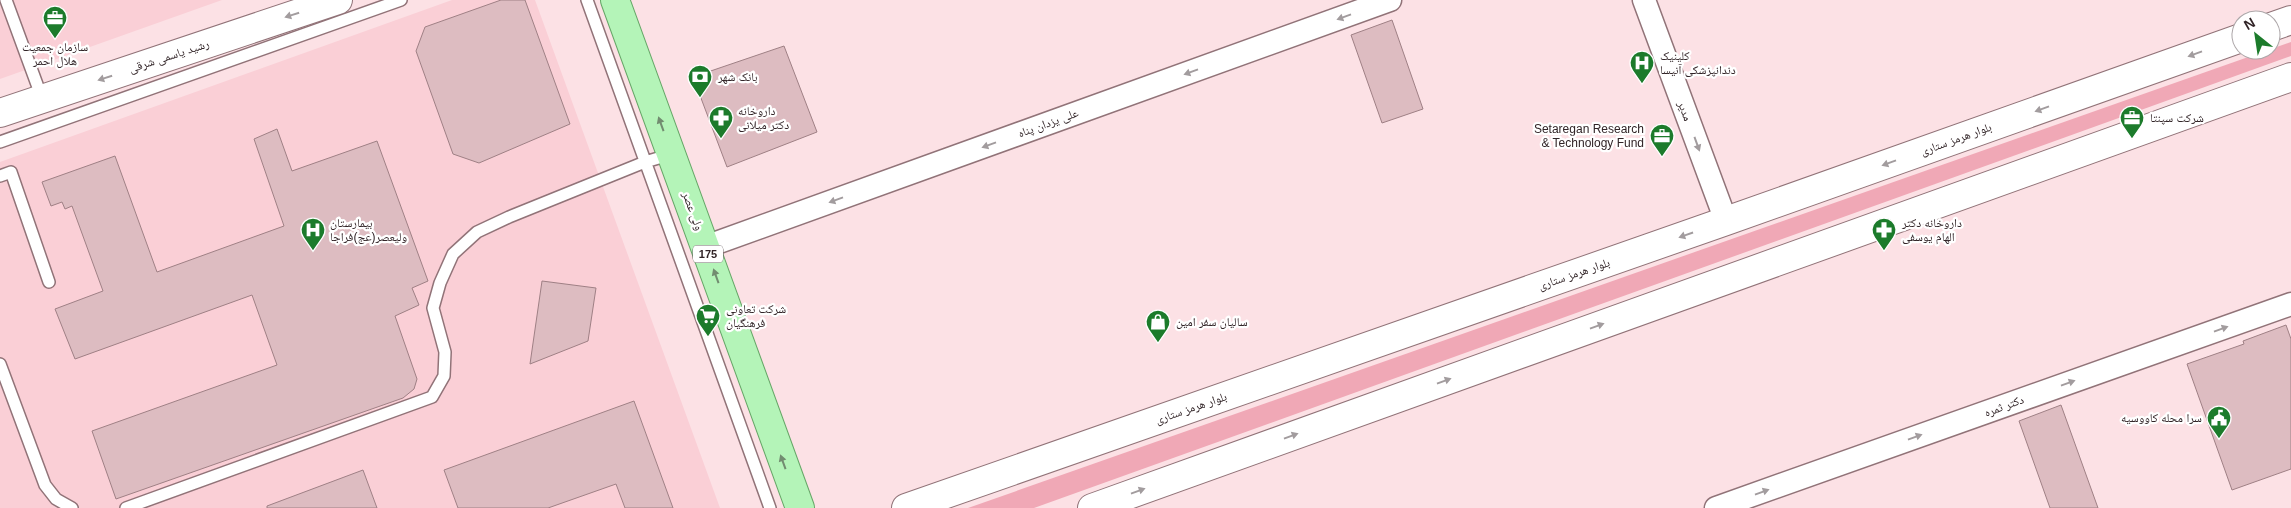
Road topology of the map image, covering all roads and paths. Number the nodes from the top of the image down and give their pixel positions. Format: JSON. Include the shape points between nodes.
{"nodes":[{"id":1,"x":6,"y":0,"type":"edge"},
{"id":2,"x":338,"y":0,"type":"edge"},
{"id":3,"x":401,"y":0,"type":"edge"},
{"id":4,"x":587,"y":0,"type":"edge"},
{"id":5,"x":615,"y":0,"type":"edge"},
{"id":6,"x":1390,"y":0,"type":"edge"},
{"id":7,"x":1644,"y":0,"type":"edge"},
{"id":8,"x":2231,"y":42,"type":"edge"},
{"id":9,"x":2291,"y":76,"type":"edge"},
{"id":10,"x":42,"y":98,"type":"junction"},
{"id":11,"x":0,"y":114,"type":"edge"},
{"id":12,"x":0,"y":142,"type":"edge"},
{"id":13,"x":672,"y":154,"type":"junction"},
{"id":14,"x":645,"y":162,"type":"junction"},
{"id":15,"x":0,"y":176,"type":"edge"},
{"id":16,"x":1726,"y":221,"type":"junction"},
{"id":17,"x":706,"y":247,"type":"junction"},
{"id":18,"x":49,"y":282,"type":"dead end"},
{"id":19,"x":2291,"y":304,"type":"edge"},
{"id":20,"x":0,"y":364,"type":"edge"},
{"id":21,"x":72,"y":508,"type":"edge"},
{"id":22,"x":126,"y":508,"type":"edge"},
{"id":23,"x":770,"y":508,"type":"edge"},
{"id":24,"x":800,"y":508,"type":"edge"},
{"id":25,"x":906,"y":508,"type":"edge"},
{"id":26,"x":1092,"y":508,"type":"edge"},
{"id":27,"x":1716,"y":508,"type":"edge"}],
"edges":[{"from":1,"to":10,"type":"lane"},
{"from":2,"to":10,"type":"street","name":"رشید یاسمی شرقی","one_way":true},
{"from":3,"to":12,"type":"lane"},
{"from":4,"to":14,"type":"lane"},
{"from":13,"to":5,"type":"main road","name":"ولی عصر","number":"175","one_way":true},
{"from":6,"to":17,"type":"street","name":"علی یزدان پناه","one_way":true},
{"from":7,"to":16,"type":"street","name":"مدیر","one_way":true},
{"from":8,"to":16,"type":"street","name":"بلوار هرمز ستاری","one_way":true},
{"from":26,"to":9,"type":"street","one_way":true},
{"from":10,"to":11,"type":"street","name":"رشید یاسمی شرقی"},
{"from":13,"to":14,"type":"lane"},
{"from":13,"to":17,"type":"main road","name":"ولی عصر","number":"175"},
{"from":14,"to":22,"type":"lane","via":[[477,232],[453,254],[433,308],[445,352],[444,376],[432,397]]},
{"from":14,"to":23,"type":"lane"},
{"from":15,"to":18,"type":"lane","via":[[11,172]]},
{"from":16,"to":25,"type":"street","name":"بلوار هرمز ستاری","one_way":true},
{"from":24,"to":17,"type":"main road","name":"ولی عصر","number":"175","one_way":true},
{"from":27,"to":19,"type":"street","name":"دکتر ثمره","one_way":true},
{"from":20,"to":21,"type":"lane","via":[[45,485],[56,499]]}]}
